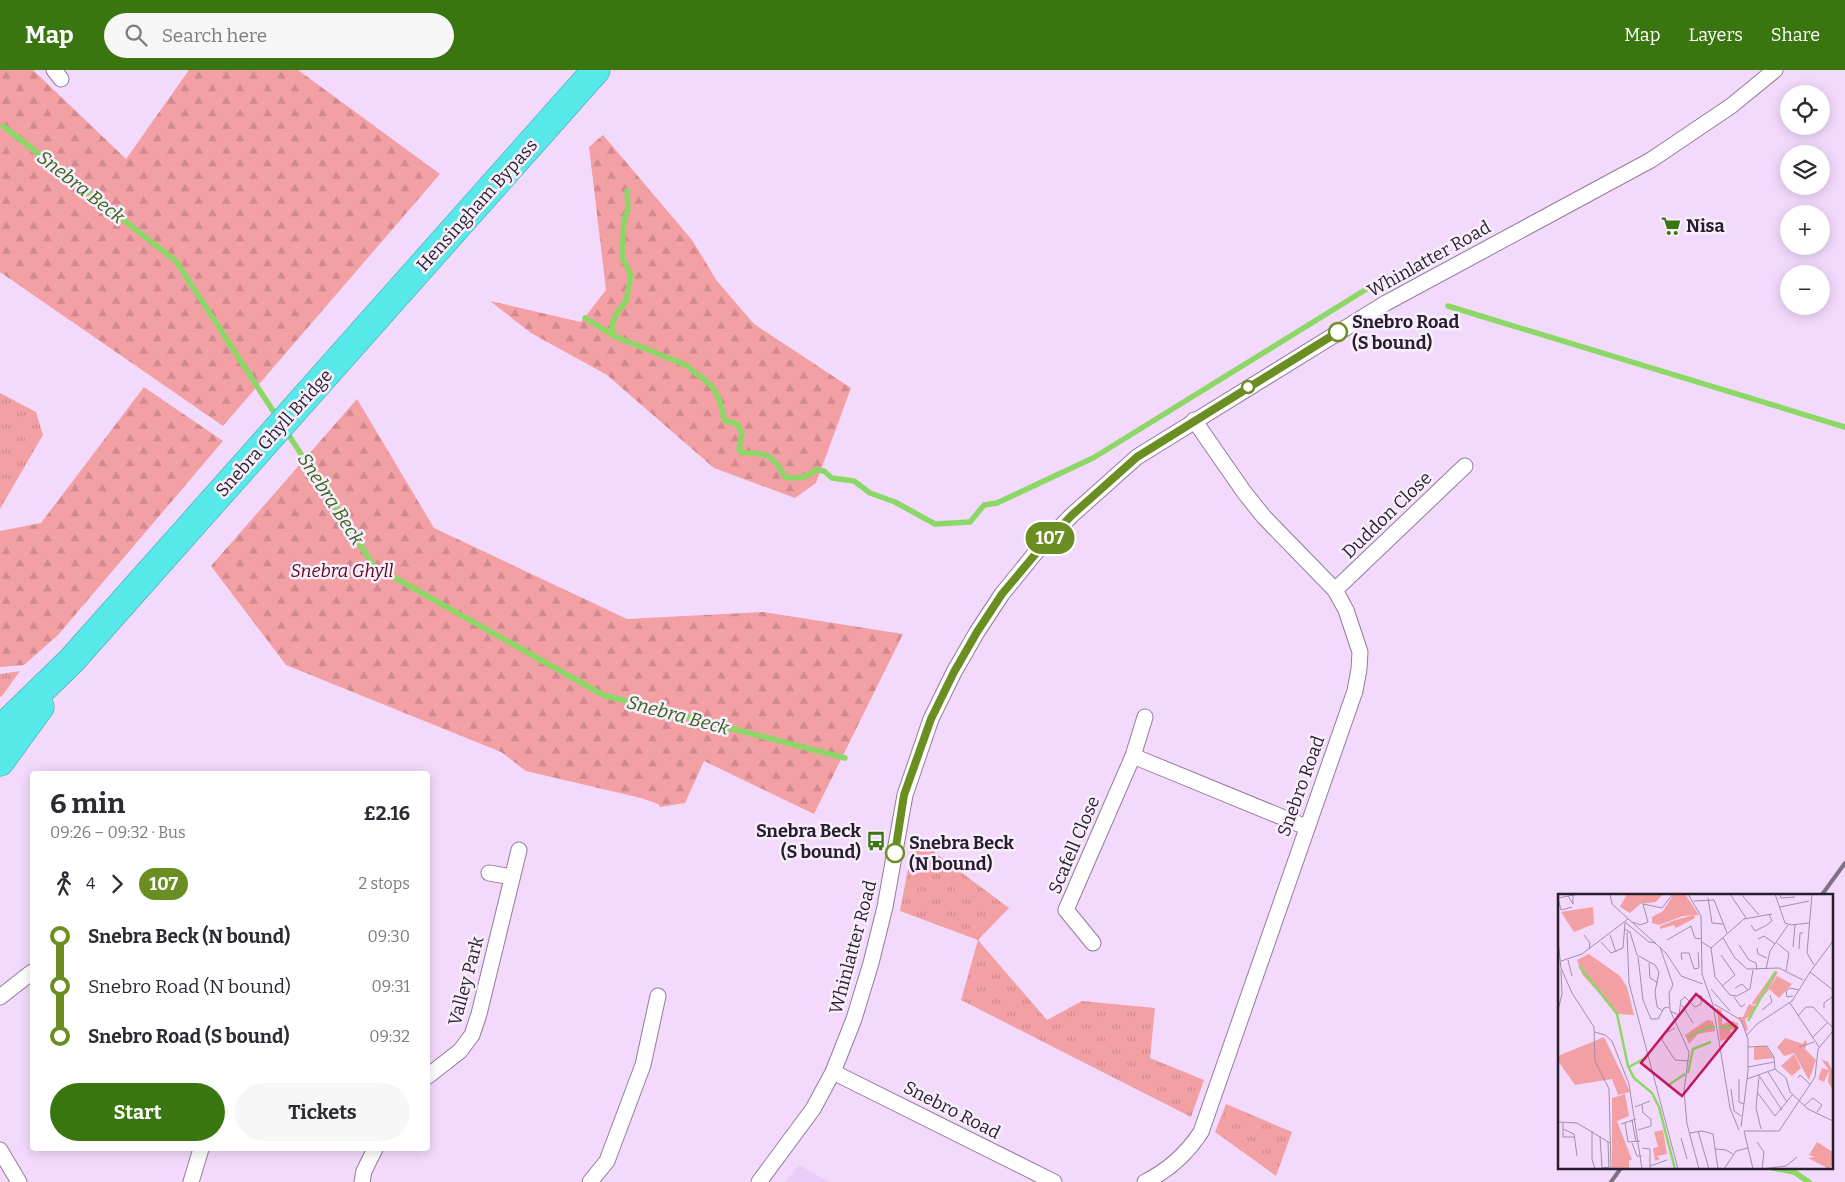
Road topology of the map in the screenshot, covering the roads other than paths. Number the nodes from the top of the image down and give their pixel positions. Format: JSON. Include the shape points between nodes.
{"nodes":[{"id":1,"x":596,"y":70,"type":"edge"},
{"id":2,"x":1775,"y":70,"type":"edge"},
{"id":3,"x":358,"y":339,"type":"joint"},
{"id":4,"x":1194,"y":420,"type":"junction"},
{"id":5,"x":1465,"y":466,"type":"dead end"},
{"id":6,"x":1335,"y":590,"type":"junction"},
{"id":7,"x":72,"y":660,"type":"junction"},
{"id":8,"x":1145,"y":718,"type":"dead end"},
{"id":9,"x":0,"y":730,"type":"edge"},
{"id":10,"x":1133,"y":756,"type":"junction"},
{"id":11,"x":0,"y":762,"type":"edge"},
{"id":12,"x":1306,"y":827,"type":"junction"},
{"id":13,"x":519,"y":850,"type":"dead end"},
{"id":14,"x":489,"y":873,"type":"dead end"},
{"id":15,"x":512,"y":877,"type":"junction"},
{"id":16,"x":1093,"y":943,"type":"dead end"},
{"id":17,"x":30,"y":974,"type":"edge"},
{"id":18,"x":658,"y":996,"type":"dead end"},
{"id":19,"x":0,"y":997,"type":"edge"},
{"id":20,"x":833,"y":1072,"type":"junction"},
{"id":21,"x":430,"y":1074,"type":"edge"},
{"id":22,"x":0,"y":1150,"type":"edge"},
{"id":23,"x":200,"y":1151,"type":"edge"},
{"id":24,"x":373,"y":1151,"type":"edge"},
{"id":25,"x":19,"y":1182,"type":"edge"},
{"id":26,"x":191,"y":1182,"type":"edge"},
{"id":27,"x":362,"y":1182,"type":"edge"},
{"id":28,"x":590,"y":1182,"type":"edge"},
{"id":29,"x":759,"y":1182,"type":"edge"},
{"id":30,"x":1054,"y":1182,"type":"edge"},
{"id":31,"x":1145,"y":1182,"type":"edge"}],
"edges":[{"from":1,"to":3,"type":"highway","name":"Hensingham Bypass"},
{"from":2,"to":4,"type":"street","name":"Whinlatter Road","via":[[1731,106],[1651,160],[1386,303]]},
{"from":3,"to":7,"type":"highway","name":"Snebra Ghyll Bridge"},
{"from":4,"to":6,"type":"street","name":"Snebro Road","via":[[1264,517]]},
{"from":4,"to":20,"type":"street","name":"Whinlatter Road","via":[[1137,457],[1038,551],[1002,594],[954,672],[931,719],[904,795],[886,908],[854,1019]]},
{"from":5,"to":6,"type":"street","name":"Duddon Close"},
{"from":6,"to":12,"type":"street","name":"Snebro Road","via":[[1354,632],[1360,652],[1359,669],[1356,691]]},
{"from":7,"to":9,"type":"highway"},
{"from":7,"to":11,"type":"highway"},
{"from":8,"to":10,"type":"street","name":"Scafell Close"},
{"from":10,"to":12,"type":"street"},
{"from":10,"to":16,"type":"street","name":"Scafell Close","via":[[1066,910]]},
{"from":12,"to":31,"type":"street","name":"Snebro Road","via":[[1201,1132],[1171,1167]]},
{"from":13,"to":15,"type":"street","name":"Valley Park"},
{"from":14,"to":15,"type":"street"},
{"from":15,"to":21,"type":"street","name":"Valley Park","via":[[472,1035],[460,1052]]},
{"from":17,"to":19,"type":"street"},
{"from":18,"to":28,"type":"street","via":[[644,1064],[607,1161]]},
{"from":20,"to":29,"type":"street","name":"Whinlatter Road","via":[[813,1109]]},
{"from":20,"to":30,"type":"street","name":"Snebro Road"},
{"from":22,"to":25,"type":"street"},
{"from":23,"to":26,"type":"street"},
{"from":24,"to":27,"type":"street"}]}
